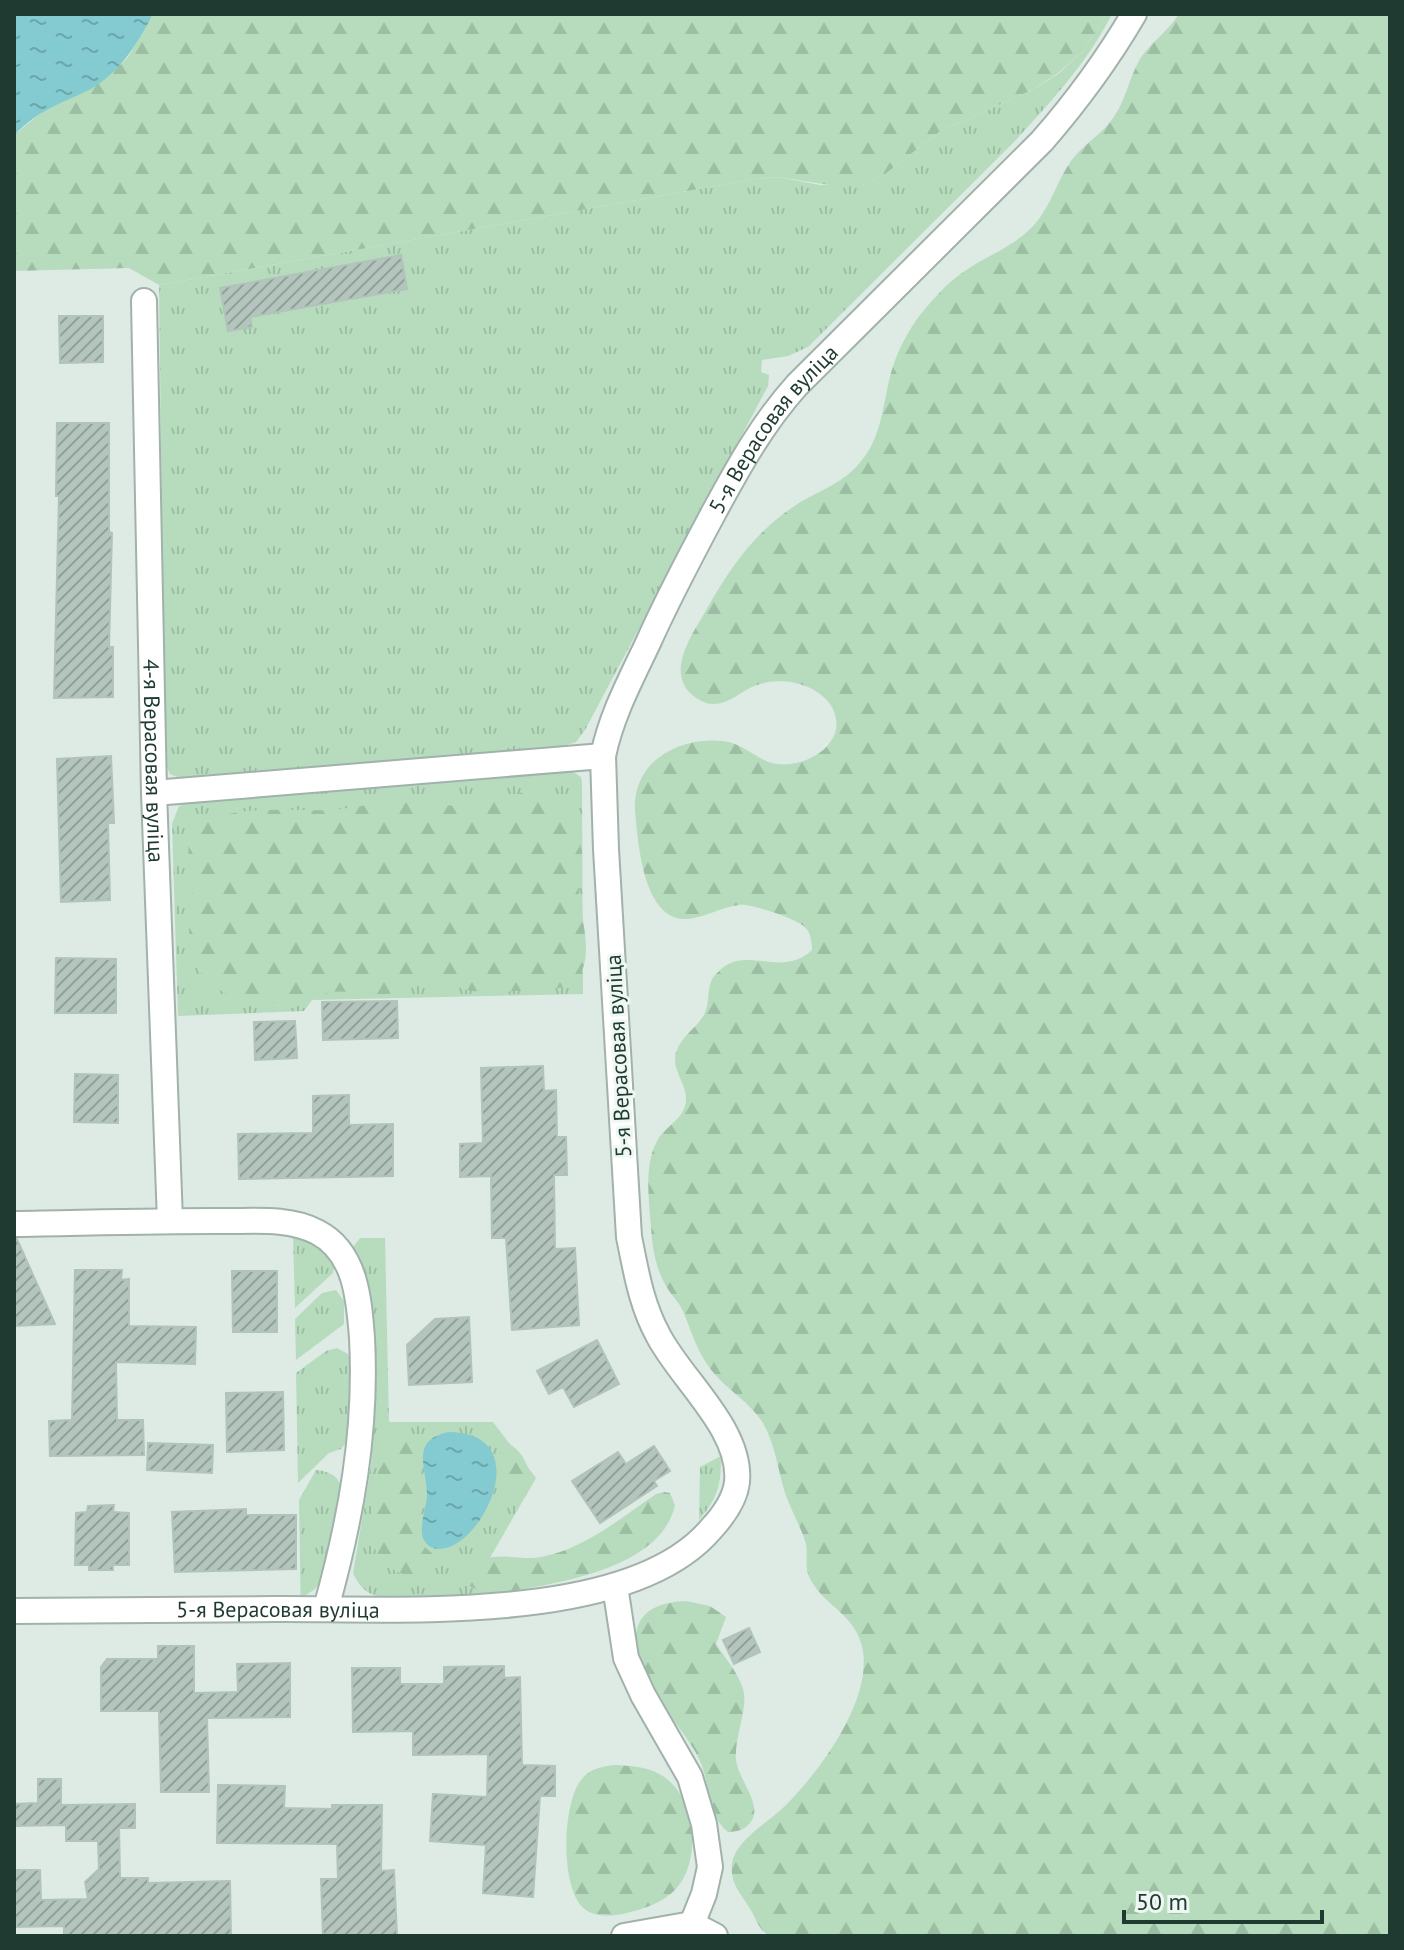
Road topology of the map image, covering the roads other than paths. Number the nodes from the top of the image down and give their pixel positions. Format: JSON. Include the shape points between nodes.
{"nodes":[{"id":1,"x":1134,"y":14,"type":"edge"},
{"id":2,"x":144,"y":301,"type":"dead end"},
{"id":3,"x":603,"y":756,"type":"junction"},
{"id":4,"x":154,"y":793,"type":"junction"},
{"id":5,"x":170,"y":1221,"type":"junction"},
{"id":6,"x":14,"y":1224,"type":"edge"},
{"id":7,"x":615,"y":1586,"type":"junction"},
{"id":8,"x":326,"y":1608,"type":"junction"},
{"id":9,"x":14,"y":1611,"type":"edge"},
{"id":10,"x":692,"y":1924,"type":"junction"},
{"id":11,"x":624,"y":1936,"type":"edge"},
{"id":12,"x":715,"y":1936,"type":"edge"}],
"edges":[{"from":1,"to":3,"type":"street","name":"5-я Верасовая вуліца","via":[[1110,56],[1042,141],[767,421],[667,599]]},
{"from":2,"to":4,"type":"street","name":"4-я Верасовая вуліца"},
{"from":3,"to":4,"type":"street"},
{"from":3,"to":7,"type":"street","name":"5-я Верасовая вуліца","via":[[629,1237],[640,1294],[677,1366],[724,1431],[735,1458],[737,1484],[726,1513],[703,1539],[669,1564]]},
{"from":4,"to":5,"type":"street","name":"4-я Верасовая вуліца"},
{"from":5,"to":6,"type":"street"},
{"from":5,"to":8,"type":"street","via":[[302,1226],[330,1240],[348,1263],[357,1293],[363,1362],[361,1438],[350,1514]]},
{"from":7,"to":8,"type":"street","name":"5-я Верасовая вуліца","via":[[463,1608]]},
{"from":7,"to":10,"type":"street","via":[[633,1677],[690,1777],[704,1824],[710,1867]]},
{"from":8,"to":9,"type":"street","name":"5-я Верасовая вуліца"},
{"from":10,"to":11,"type":"street"},
{"from":10,"to":12,"type":"street"}]}
